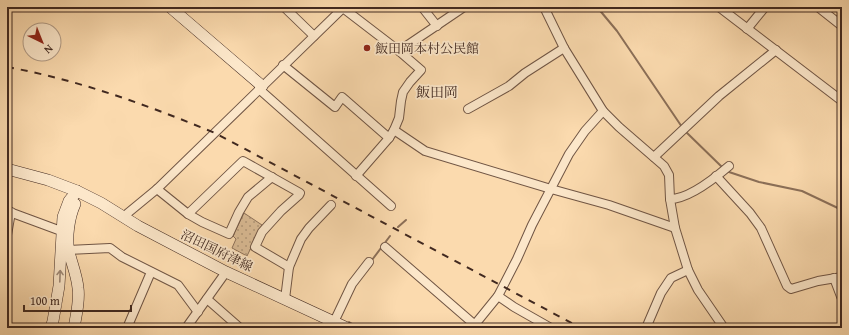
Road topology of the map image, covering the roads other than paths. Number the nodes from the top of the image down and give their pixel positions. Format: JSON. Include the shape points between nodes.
{"nodes":[{"id":1,"x":170,"y":7,"type":"edge"},
{"id":2,"x":284,"y":7,"type":"edge"},
{"id":3,"x":422,"y":7,"type":"edge"},
{"id":4,"x":464,"y":7,"type":"edge"},
{"id":5,"x":544,"y":7,"type":"edge"},
{"id":6,"x":719,"y":7,"type":"edge"},
{"id":7,"x":765,"y":7,"type":"edge"},
{"id":8,"x":818,"y":7,"type":"edge"},
{"id":9,"x":437,"y":26,"type":"junction"},
{"id":10,"x":842,"y":26,"type":"edge"},
{"id":11,"x":748,"y":28,"type":"junction"},
{"id":12,"x":314,"y":36,"type":"junction"},
{"id":13,"x":564,"y":48,"type":"junction"},
{"id":14,"x":776,"y":50,"type":"junction"},
{"id":15,"x":399,"y":51,"type":"junction"},
{"id":16,"x":283,"y":65,"type":"junction"},
{"id":17,"x":260,"y":88,"type":"junction"},
{"id":18,"x":842,"y":101,"type":"edge"},
{"id":19,"x":468,"y":109,"type":"dead end"},
{"id":20,"x":603,"y":111,"type":"junction"},
{"id":21,"x":394,"y":130,"type":"junction"},
{"id":22,"x":389,"y":138,"type":"junction"},
{"id":23,"x":654,"y":157,"type":"junction"},
{"id":24,"x":7,"y":169,"type":"edge"},
{"id":25,"x":356,"y":176,"type":"junction"},
{"id":26,"x":272,"y":177,"type":"junction"},
{"id":27,"x":157,"y":189,"type":"junction"},
{"id":28,"x":551,"y":189,"type":"junction"},
{"id":29,"x":77,"y":191,"type":"junction"},
{"id":30,"x":670,"y":199,"type":"junction"},
{"id":31,"x":331,"y":205,"type":"dead end"},
{"id":32,"x":391,"y":206,"type":"dead end"},
{"id":33,"x":9,"y":211,"type":"edge"},
{"id":34,"x":188,"y":214,"type":"junction"},
{"id":35,"x":123,"y":217,"type":"junction"},
{"id":36,"x":675,"y":228,"type":"junction"},
{"id":37,"x":61,"y":232,"type":"junction"},
{"id":38,"x":7,"y":235,"type":"edge"},
{"id":39,"x":385,"y":247,"type":"dead end"},
{"id":40,"x":68,"y":250,"type":"junction"},
{"id":41,"x":369,"y":262,"type":"dead end"},
{"id":42,"x":289,"y":266,"type":"junction"},
{"id":43,"x":688,"y":270,"type":"junction"},
{"id":44,"x":151,"y":272,"type":"junction"},
{"id":45,"x":226,"y":272,"type":"junction"},
{"id":46,"x":838,"y":278,"type":"edge"},
{"id":47,"x":498,"y":296,"type":"junction"},
{"id":48,"x":208,"y":299,"type":"junction"},
{"id":49,"x":285,"y":299,"type":"junction"},
{"id":50,"x":842,"y":299,"type":"edge"},
{"id":51,"x":198,"y":312,"type":"junction"},
{"id":52,"x":334,"y":322,"type":"junction"},
{"id":53,"x":474,"y":327,"type":"edge"},
{"id":54,"x":51,"y":328,"type":"edge"},
{"id":55,"x":74,"y":328,"type":"edge"},
{"id":56,"x":127,"y":328,"type":"edge"},
{"id":57,"x":186,"y":328,"type":"edge"},
{"id":58,"x":240,"y":328,"type":"edge"},
{"id":59,"x":347,"y":328,"type":"edge"},
{"id":60,"x":551,"y":328,"type":"edge"},
{"id":61,"x":646,"y":328,"type":"edge"},
{"id":62,"x":724,"y":328,"type":"edge"}],
"edges":[{"from":1,"to":17,"type":"main road"},
{"from":2,"to":12,"type":"street"},
{"from":3,"to":9,"type":"street"},
{"from":4,"to":9,"type":"street"},
{"from":5,"to":13,"type":"street"},
{"from":6,"to":11,"type":"street"},
{"from":7,"to":11,"type":"street"},
{"from":8,"to":10,"type":"street"},
{"from":9,"to":15,"type":"street"},
{"from":11,"to":14,"type":"street"},
{"from":12,"to":15,"type":"street","via":[[343,8]]},
{"from":12,"to":16,"type":"street"},
{"from":13,"to":19,"type":"street","via":[[508,86]]},
{"from":13,"to":20,"type":"street"},
{"from":14,"to":18,"type":"street"},
{"from":14,"to":23,"type":"street","via":[[719,96]]},
{"from":15,"to":21,"type":"street","via":[[421,70],[403,92]]},
{"from":16,"to":17,"type":"street"},
{"from":16,"to":22,"type":"street","via":[[335,107],[342,97]]},
{"from":17,"to":25,"type":"street"},
{"from":17,"to":27,"type":"street"},
{"from":20,"to":23,"type":"street"},
{"from":20,"to":28,"type":"street","via":[[585,130]]},
{"from":21,"to":22,"type":"street"},
{"from":21,"to":28,"type":"street","via":[[425,151]]},
{"from":22,"to":25,"type":"street"},
{"from":23,"to":30,"type":"street","via":[[669,175]]},
{"from":24,"to":29,"type":"main road","name":"沼田国府津線"},
{"from":25,"to":32,"type":"street"},
{"from":26,"to":34,"type":"street","via":[[243,161]]},
{"from":26,"to":34,"type":"street","via":[[248,197],[229,234]]},
{"from":26,"to":42,"type":"street","via":[[300,193],[262,232],[255,247]]},
{"from":27,"to":34,"type":"street"},
{"from":27,"to":35,"type":"street"},
{"from":28,"to":36,"type":"street","via":[[609,205]]},
{"from":28,"to":47,"type":"street"},
{"from":29,"to":35,"type":"main road","name":"沼田国府津線"},
{"from":29,"to":37,"type":"main road","via":[[69,201]]},
{"from":29,"to":40,"type":"main road","via":[[68,229]]},
{"from":30,"to":36,"type":"street"},
{"from":30,"to":46,"type":"street","via":[[692,192],[724,171],[761,228],[787,286],[791,289]]},
{"from":31,"to":42,"type":"street","via":[[301,239]]},
{"from":33,"to":37,"type":"street"},
{"from":33,"to":38,"type":"street"},
{"from":35,"to":45,"type":"main road","name":"沼田国府津線"},
{"from":36,"to":43,"type":"street"},
{"from":54,"to":37,"type":"main road","one_way":true,"via":[[59,286]]},
{"from":39,"to":53,"type":"street"},
{"from":40,"to":44,"type":"street","via":[[110,248],[122,258]]},
{"from":40,"to":55,"type":"main road","via":[[78,287]]},
{"from":41,"to":52,"type":"street","via":[[352,284]]},
{"from":42,"to":49,"type":"street"},
{"from":43,"to":61,"type":"street","via":[[671,278],[661,293]]},
{"from":43,"to":62,"type":"street","via":[[698,290]]},
{"from":44,"to":51,"type":"street","via":[[178,285]]},
{"from":44,"to":56,"type":"street"},
{"from":45,"to":48,"type":"street"},
{"from":45,"to":49,"type":"main road","name":"沼田国府津線"},
{"from":46,"to":50,"type":"street"},
{"from":47,"to":53,"type":"street"},
{"from":47,"to":60,"type":"street"},
{"from":48,"to":51,"type":"street"},
{"from":48,"to":58,"type":"street"},
{"from":49,"to":52,"type":"main road","name":"沼田国府津線"},
{"from":51,"to":57,"type":"street"},
{"from":52,"to":59,"type":"main road","name":"沼田国府津線"}]}
